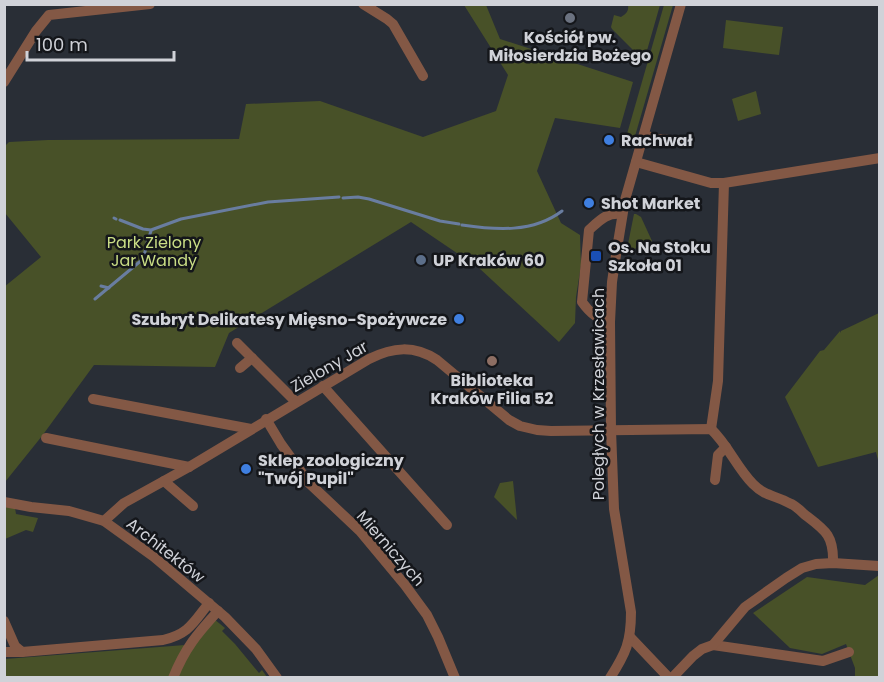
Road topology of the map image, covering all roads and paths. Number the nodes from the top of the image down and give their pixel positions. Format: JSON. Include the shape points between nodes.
{"nodes":[{"id":1,"x":43,"y":4,"type":"edge"},
{"id":2,"x":150,"y":4,"type":"edge"},
{"id":3,"x":363,"y":4,"type":"edge"},
{"id":4,"x":681,"y":4,"type":"edge"},
{"id":5,"x":49,"y":15,"type":"junction"},
{"id":6,"x":423,"y":76,"type":"dead end"},
{"id":7,"x":4,"y":82,"type":"edge"},
{"id":8,"x":644,"y":135,"type":"junction"},
{"id":9,"x":682,"y":141,"type":"dead end"},
{"id":10,"x":879,"y":158,"type":"edge"},
{"id":11,"x":636,"y":162,"type":"junction"},
{"id":12,"x":724,"y":183,"type":"junction"},
{"id":13,"x":622,"y":214,"type":"junction"},
{"id":14,"x":610,"y":322,"type":"junction"},
{"id":15,"x":237,"y":343,"type":"dead end"},
{"id":16,"x":252,"y":358,"type":"junction"},
{"id":17,"x":240,"y":368,"type":"dead end"},
{"id":18,"x":323,"y":386,"type":"junction"},
{"id":19,"x":93,"y":399,"type":"dead end"},
{"id":20,"x":296,"y":402,"type":"junction"},
{"id":21,"x":266,"y":420,"type":"junction"},
{"id":22,"x":250,"y":429,"type":"junction"},
{"id":23,"x":711,"y":429,"type":"junction"},
{"id":24,"x":611,"y":430,"type":"junction"},
{"id":25,"x":46,"y":438,"type":"dead end"},
{"id":26,"x":726,"y":447,"type":"junction"},
{"id":27,"x":189,"y":466,"type":"junction"},
{"id":28,"x":715,"y":480,"type":"dead end"},
{"id":29,"x":164,"y":481,"type":"junction"},
{"id":30,"x":4,"y":502,"type":"edge"},
{"id":31,"x":193,"y":506,"type":"dead end"},
{"id":32,"x":104,"y":521,"type":"junction"},
{"id":33,"x":447,"y":525,"type":"dead end"},
{"id":34,"x":833,"y":563,"type":"junction"},
{"id":35,"x":879,"y":566,"type":"edge"},
{"id":36,"x":214,"y":607,"type":"junction"},
{"id":37,"x":4,"y":621,"type":"edge"},
{"id":38,"x":630,"y":637,"type":"junction"},
{"id":39,"x":713,"y":645,"type":"junction"},
{"id":40,"x":4,"y":652,"type":"edge"},
{"id":41,"x":22,"y":652,"type":"junction"},
{"id":42,"x":849,"y":652,"type":"dead end"},
{"id":43,"x":174,"y":678,"type":"edge"},
{"id":44,"x":277,"y":678,"type":"edge"},
{"id":45,"x":455,"y":678,"type":"edge"},
{"id":46,"x":610,"y":678,"type":"edge"},
{"id":47,"x":670,"y":678,"type":"edge"}],
"edges":[{"from":1,"to":5,"type":"street"},
{"from":2,"to":5,"type":"street"},
{"from":3,"to":6,"type":"street","via":[[393,24]]},
{"from":4,"to":8,"type":"street","name":"Poległych w Krzesławicach"},
{"from":5,"to":7,"type":"street"},
{"from":8,"to":9,"type":"street"},
{"from":8,"to":11,"type":"street","name":"Poległych w Krzesławicach"},
{"from":10,"to":12,"type":"street"},
{"from":11,"to":12,"type":"street","via":[[711,183]]},
{"from":11,"to":13,"type":"street","name":"Poległych w Krzesławicach"},
{"from":12,"to":23,"type":"street","via":[[718,381]]},
{"from":13,"to":14,"type":"street","name":"Poległych w Krzesławicach"},
{"from":13,"to":14,"type":"street","via":[[605,216],[589,230],[582,302],[602,321]]},
{"from":14,"to":24,"type":"street","name":"Poległych w Krzesławicach"},
{"from":15,"to":16,"type":"street"},
{"from":16,"to":17,"type":"street"},
{"from":16,"to":20,"type":"street"},
{"from":18,"to":20,"type":"street","name":"Zielony Jar"},
{"from":18,"to":24,"type":"street","name":"Zielony Jar","via":[[379,354],[415,350],[437,360],[520,426],[550,431]]},
{"from":18,"to":33,"type":"street"},
{"from":19,"to":22,"type":"street"},
{"from":20,"to":21,"type":"street","name":"Zielony Jar"},
{"from":21,"to":22,"type":"street","name":"Zielony Jar"},
{"from":21,"to":45,"type":"street","name":"Mierniczych","via":[[309,483],[360,531],[427,615]]},
{"from":22,"to":27,"type":"street","name":"Zielony Jar"},
{"from":23,"to":24,"type":"street","name":"Zielony Jar"},
{"from":23,"to":26,"type":"street"},
{"from":24,"to":38,"type":"street","name":"Poległych w Krzesławicach","via":[[614,509],[631,612]]},
{"from":25,"to":27,"type":"street"},
{"from":26,"to":28,"type":"street","via":[[718,455]]},
{"from":26,"to":34,"type":"street","via":[[751,483],[764,494],[790,503],[822,528],[833,549]]},
{"from":27,"to":29,"type":"street","name":"Zielony Jar"},
{"from":29,"to":31,"type":"street"},
{"from":29,"to":32,"type":"street","name":"Zielony Jar","via":[[124,503]]},
{"from":30,"to":32,"type":"street","name":"Architektów","via":[[69,511]]},
{"from":32,"to":36,"type":"street","name":"Architektów"},
{"from":34,"to":35,"type":"street"},
{"from":34,"to":39,"type":"street","via":[[802,568],[786,578],[746,607]]},
{"from":36,"to":41,"type":"street","via":[[173,638]]},
{"from":36,"to":43,"type":"street","via":[[180,660]]},
{"from":36,"to":44,"type":"street","name":"Architektów","via":[[256,649]]},
{"from":37,"to":41,"type":"street","via":[[15,646]]},
{"from":38,"to":46,"type":"street","name":"Poległych w Krzesławicach"},
{"from":38,"to":47,"type":"street"},
{"from":39,"to":42,"type":"street","via":[[823,661]]},
{"from":39,"to":47,"type":"street","via":[[702,649]]},
{"from":40,"to":41,"type":"street"}]}
